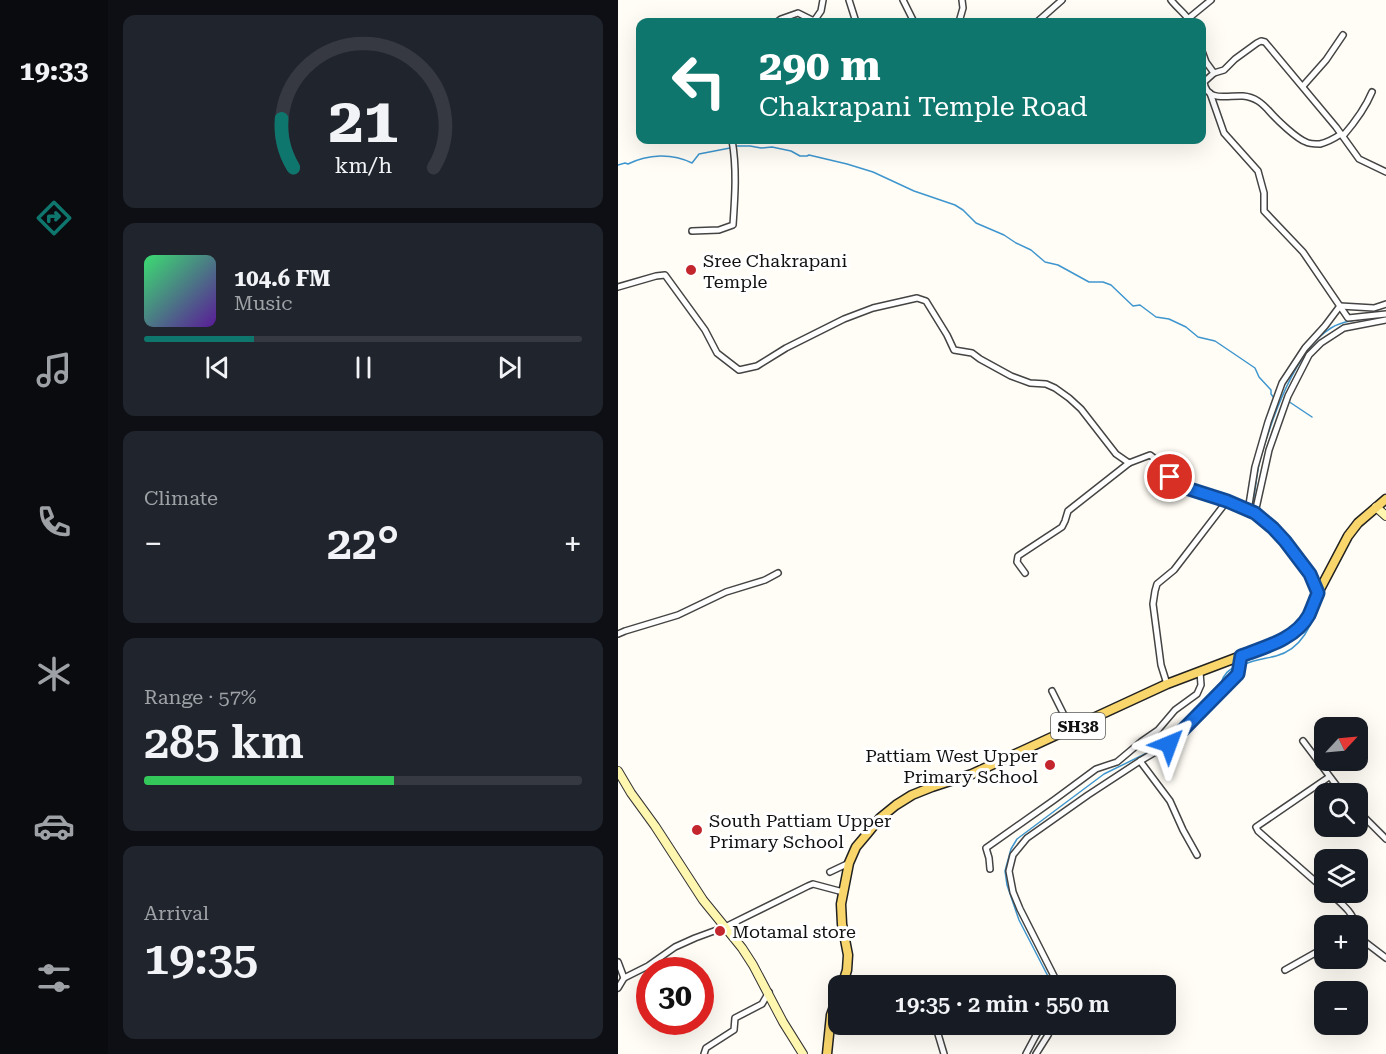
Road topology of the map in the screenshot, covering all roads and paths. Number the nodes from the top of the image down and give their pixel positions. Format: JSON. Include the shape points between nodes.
{"nodes":[{"id":1,"x":823,"y":0,"type":"edge"},
{"id":2,"x":849,"y":0,"type":"edge"},
{"id":3,"x":903,"y":0,"type":"edge"},
{"id":4,"x":962,"y":0,"type":"edge"},
{"id":5,"x":1062,"y":0,"type":"edge"},
{"id":6,"x":1171,"y":0,"type":"edge"},
{"id":7,"x":1210,"y":0,"type":"edge"},
{"id":8,"x":784,"y":18,"type":"edge"},
{"id":9,"x":808,"y":18,"type":"edge"},
{"id":10,"x":816,"y":18,"type":"edge"},
{"id":11,"x":855,"y":18,"type":"edge"},
{"id":12,"x":912,"y":18,"type":"edge"},
{"id":13,"x":960,"y":18,"type":"edge"},
{"id":14,"x":1042,"y":18,"type":"edge"},
{"id":15,"x":1188,"y":18,"type":"edge"},
{"id":16,"x":1192,"y":18,"type":"edge"},
{"id":17,"x":1343,"y":35,"type":"dead end"},
{"id":18,"x":1206,"y":62,"type":"edge"},
{"id":19,"x":1215,"y":73,"type":"junction"},
{"id":20,"x":1206,"y":80,"type":"edge"},
{"id":21,"x":1303,"y":86,"type":"junction"},
{"id":22,"x":1206,"y":89,"type":"edge"},
{"id":23,"x":1372,"y":92,"type":"dead end"},
{"id":24,"x":1210,"y":93,"type":"junction"},
{"id":25,"x":1342,"y":135,"type":"junction"},
{"id":26,"x":733,"y":144,"type":"edge"},
{"id":27,"x":1385,"y":169,"type":"edge"},
{"id":28,"x":692,"y":231,"type":"dead end"},
{"id":29,"x":618,"y":285,"type":"edge"},
{"id":30,"x":1386,"y":304,"type":"edge"},
{"id":31,"x":1340,"y":306,"type":"junction"},
{"id":32,"x":1386,"y":314,"type":"edge"},
{"id":33,"x":1386,"y":320,"type":"edge"},
{"id":34,"x":1129,"y":464,"type":"junction"},
{"id":35,"x":1386,"y":500,"type":"edge"},
{"id":36,"x":1227,"y":501,"type":"junction"},
{"id":37,"x":1376,"y":507,"type":"junction"},
{"id":38,"x":1248,"y":511,"type":"junction"},
{"id":39,"x":1255,"y":513,"type":"junction"},
{"id":40,"x":1386,"y":516,"type":"edge"},
{"id":41,"x":778,"y":573,"type":"dead end"},
{"id":42,"x":1025,"y":573,"type":"dead end"},
{"id":43,"x":1318,"y":593,"type":"junction"},
{"id":44,"x":618,"y":634,"type":"edge"},
{"id":45,"x":1241,"y":656,"type":"junction"},
{"id":46,"x":1200,"y":672,"type":"junction"},
{"id":47,"x":1167,"y":684,"type":"junction"},
{"id":48,"x":1052,"y":691,"type":"dead end"},
{"id":49,"x":1071,"y":729,"type":"junction"},
{"id":50,"x":1303,"y":741,"type":"dead end"},
{"id":51,"x":1140,"y":761,"type":"junction"},
{"id":52,"x":618,"y":771,"type":"edge"},
{"id":53,"x":1329,"y":777,"type":"junction"},
{"id":54,"x":1334,"y":783,"type":"edge"},
{"id":55,"x":1368,"y":821,"type":"edge"},
{"id":56,"x":1386,"y":839,"type":"edge"},
{"id":57,"x":1197,"y":855,"type":"dead end"},
{"id":58,"x":849,"y":863,"type":"junction"},
{"id":59,"x":990,"y":869,"type":"dead end"},
{"id":60,"x":830,"y":872,"type":"dead end"},
{"id":61,"x":1314,"y":880,"type":"edge"},
{"id":62,"x":843,"y":892,"type":"junction"},
{"id":63,"x":1341,"y":903,"type":"edge"},
{"id":64,"x":1351,"y":915,"type":"edge"},
{"id":65,"x":725,"y":927,"type":"junction"},
{"id":66,"x":1368,"y":944,"type":"edge"},
{"id":67,"x":1314,"y":954,"type":"edge"},
{"id":68,"x":1386,"y":958,"type":"edge"},
{"id":69,"x":618,"y":962,"type":"edge"},
{"id":70,"x":1285,"y":970,"type":"dead end"},
{"id":71,"x":845,"y":975,"type":"edge"},
{"id":72,"x":1053,"y":975,"type":"edge"},
{"id":73,"x":624,"y":978,"type":"junction"},
{"id":74,"x":618,"y":988,"type":"edge"},
{"id":75,"x":769,"y":992,"type":"junction"},
{"id":76,"x":829,"y":1035,"type":"edge"},
{"id":77,"x":938,"y":1035,"type":"edge"},
{"id":78,"x":1036,"y":1035,"type":"edge"},
{"id":79,"x":1048,"y":1035,"type":"edge"},
{"id":80,"x":704,"y":1054,"type":"edge"},
{"id":81,"x":803,"y":1054,"type":"edge"},
{"id":82,"x":827,"y":1054,"type":"edge"},
{"id":83,"x":944,"y":1054,"type":"edge"},
{"id":84,"x":1026,"y":1054,"type":"edge"},
{"id":85,"x":1036,"y":1054,"type":"edge"}],
"edges":[{"from":1,"to":10,"type":"street"},
{"from":2,"to":11,"type":"street"},
{"from":3,"to":12,"type":"street"},
{"from":4,"to":13,"type":"street"},
{"from":5,"to":14,"type":"street"},
{"from":6,"to":15,"type":"street"},
{"from":7,"to":16,"type":"street"},
{"from":8,"to":9,"type":"street","via":[[798,13]]},
{"from":17,"to":21,"type":"street"},
{"from":18,"to":19,"type":"street"},
{"from":19,"to":20,"type":"street"},
{"from":19,"to":21,"type":"street","via":[[1261,41]]},
{"from":21,"to":25,"type":"street"},
{"from":22,"to":24,"type":"street"},
{"from":23,"to":25,"type":"street","via":[[1355,122]]},
{"from":24,"to":25,"type":"street","via":[[1258,100],[1306,142],[1319,144]]},
{"from":24,"to":31,"type":"street","via":[[1224,133],[1258,171],[1264,210],[1304,252]]},
{"from":25,"to":27,"type":"street","via":[[1359,159]]},
{"from":26,"to":28,"type":"street","via":[[736,188],[733,225]]},
{"from":29,"to":34,"type":"street","via":[[665,275],[717,353],[739,370],[757,366],[786,348],[873,308],[917,298],[926,301],[954,350],[972,353],[1011,376],[1055,388],[1081,410],[1116,454]]},
{"from":30,"to":31,"type":"street","via":[[1374,308]]},
{"from":31,"to":32,"type":"street","via":[[1348,318]]},
{"from":31,"to":38,"type":"street","via":[[1282,383],[1255,467]]},
{"from":33,"to":39,"type":"street","via":[[1344,328],[1309,355],[1288,396],[1269,450]]},
{"from":34,"to":36,"type":"street","via":[[1150,455],[1180,486]]},
{"from":34,"to":42,"type":"street","via":[[1068,511],[1062,527],[1018,556],[1017,562]]},
{"from":35,"to":37,"type":"main road","number":"SH38"},
{"from":36,"to":38,"type":"street"},
{"from":36,"to":47,"type":"street","via":[[1174,570],[1157,584],[1153,604]]},
{"from":37,"to":40,"type":"main road"},
{"from":37,"to":43,"type":"main road","number":"SH38","via":[[1348,536]]},
{"from":38,"to":39,"type":"street"},
{"from":39,"to":43,"type":"street","via":[[1285,541],[1310,574]]},
{"from":41,"to":44,"type":"street","via":[[678,615]]},
{"from":43,"to":45,"type":"main road","number":"SH38","via":[[1298,629]]},
{"from":45,"to":46,"type":"main road","number":"SH38"},
{"from":45,"to":51,"type":"street","via":[[1238,674],[1169,744]]},
{"from":46,"to":47,"type":"main road","number":"SH38"},
{"from":46,"to":59,"type":"street","via":[[1197,694],[1175,710],[1158,730],[1117,762],[1096,769],[986,848]]},
{"from":47,"to":49,"type":"main road","number":"SH38"},
{"from":48,"to":49,"type":"street"},
{"from":49,"to":58,"type":"main road","number":"SH38","via":[[972,774],[912,795],[880,818],[855,847]]},
{"from":50,"to":53,"type":"street"},
{"from":51,"to":57,"type":"street","via":[[1170,801]]},
{"from":51,"to":72,"type":"street","via":[[1027,838],[1013,855],[1009,871],[1013,892]]},
{"from":52,"to":65,"type":"main road"},
{"from":53,"to":54,"type":"street"},
{"from":53,"to":61,"type":"street","via":[[1256,827]]},
{"from":55,"to":56,"type":"street"},
{"from":58,"to":60,"type":"street"},
{"from":58,"to":62,"type":"main road","number":"SH38"},
{"from":62,"to":65,"type":"street","via":[[813,884]]},
{"from":62,"to":71,"type":"main road","number":"SH38","via":[[842,924],[848,955]]},
{"from":63,"to":64,"type":"street"},
{"from":65,"to":73,"type":"street","via":[[675,947]]},
{"from":65,"to":75,"type":"main road"},
{"from":66,"to":68,"type":"street"},
{"from":67,"to":70,"type":"street"},
{"from":69,"to":73,"type":"street"},
{"from":73,"to":74,"type":"street"},
{"from":75,"to":80,"type":"street","via":[[762,1004],[735,1018],[734,1030],[706,1048]]},
{"from":75,"to":81,"type":"main road"},
{"from":76,"to":82,"type":"main road"},
{"from":77,"to":83,"type":"street"},
{"from":78,"to":84,"type":"street"},
{"from":79,"to":85,"type":"street"}]}
